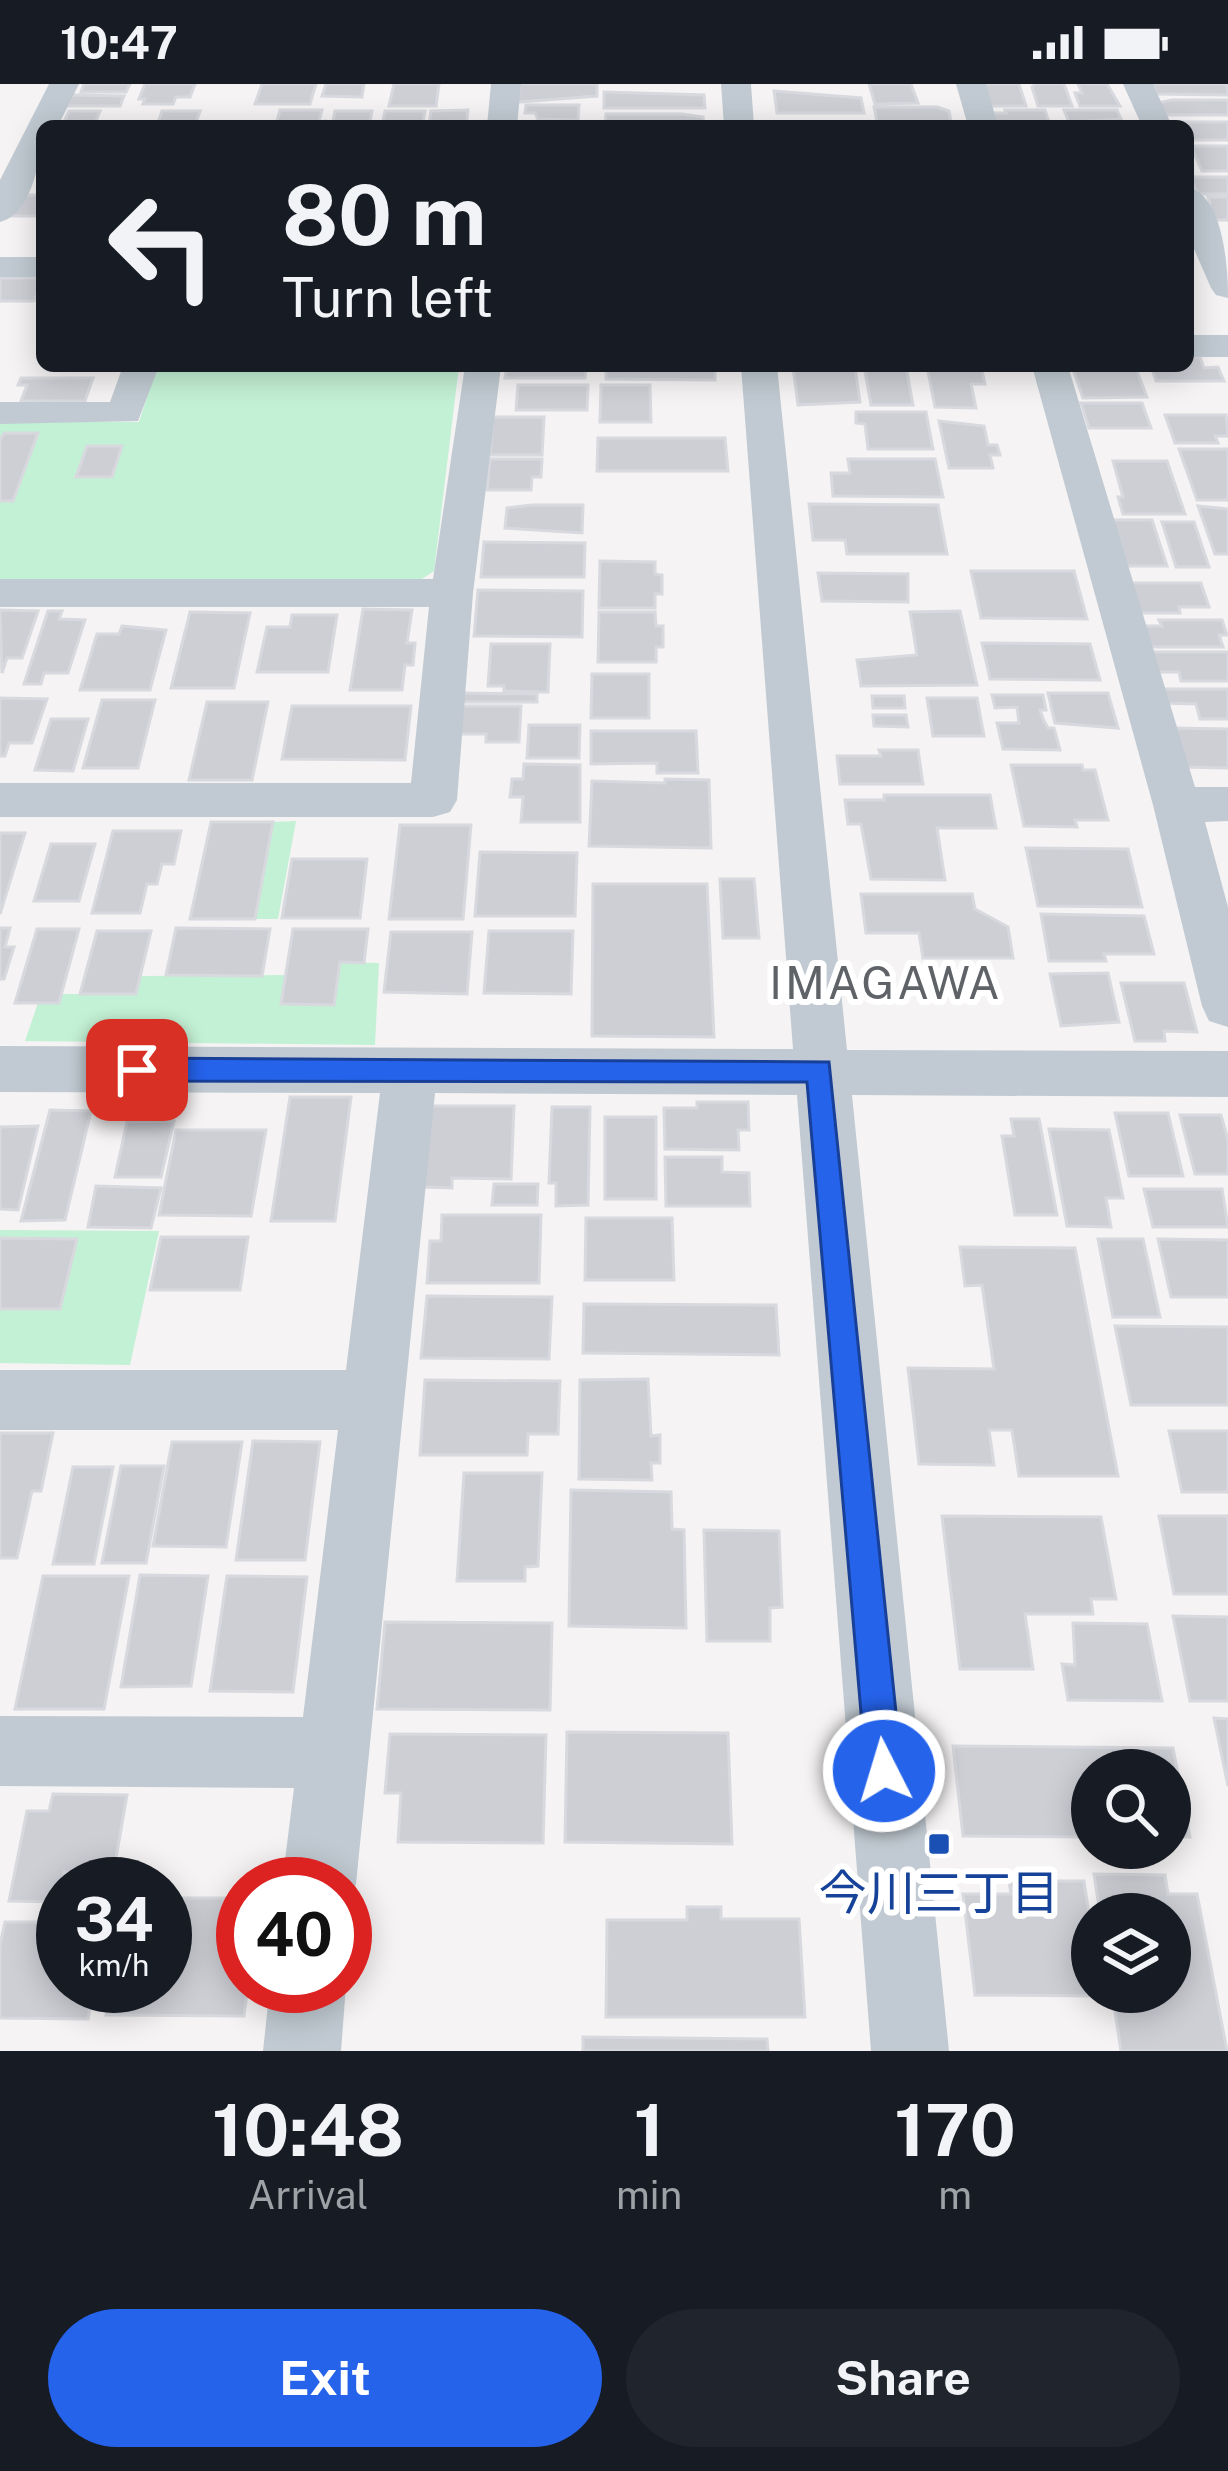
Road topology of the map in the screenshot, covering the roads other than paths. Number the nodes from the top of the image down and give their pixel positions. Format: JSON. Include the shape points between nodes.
{"nodes":[{"id":1,"x":64,"y":84,"type":"edge"},
{"id":2,"x":506,"y":84,"type":"edge"},
{"id":3,"x":736,"y":84,"type":"edge"},
{"id":4,"x":971,"y":84,"type":"edge"},
{"id":5,"x":1138,"y":84,"type":"edge"},
{"id":6,"x":48,"y":120,"type":"edge"},
{"id":7,"x":503,"y":120,"type":"edge"},
{"id":8,"x":739,"y":120,"type":"edge"},
{"id":9,"x":981,"y":120,"type":"edge"},
{"id":10,"x":1154,"y":120,"type":"edge"},
{"id":11,"x":36,"y":147,"type":"edge"},
{"id":12,"x":1194,"y":211,"type":"edge"},
{"id":13,"x":0,"y":212,"type":"edge"},
{"id":14,"x":0,"y":267,"type":"edge"},
{"id":15,"x":36,"y":267,"type":"edge"},
{"id":16,"x":1228,"y":288,"type":"edge"},
{"id":17,"x":1194,"y":346,"type":"edge"},
{"id":18,"x":1228,"y":346,"type":"edge"},
{"id":19,"x":139,"y":372,"type":"edge"},
{"id":20,"x":482,"y":372,"type":"edge"},
{"id":21,"x":760,"y":372,"type":"edge"},
{"id":22,"x":1052,"y":372,"type":"edge"},
{"id":23,"x":0,"y":413,"type":"edge"},
{"id":24,"x":0,"y":593,"type":"edge"},
{"id":25,"x":452,"y":593,"type":"junction"},
{"id":26,"x":0,"y":800,"type":"edge"},
{"id":27,"x":1228,"y":804,"type":"edge"},
{"id":28,"x":1177,"y":805,"type":"junction"},
{"id":29,"x":1228,"y":1006,"type":"edge"},
{"id":30,"x":0,"y":1069,"type":"edge"},
{"id":31,"x":410,"y":1070,"type":"junction"},
{"id":32,"x":820,"y":1070,"type":"junction"},
{"id":33,"x":1228,"y":1074,"type":"edge"},
{"id":34,"x":0,"y":1400,"type":"edge"},
{"id":35,"x":375,"y":1400,"type":"junction"},
{"id":36,"x":0,"y":1751,"type":"edge"},
{"id":37,"x":333,"y":1753,"type":"junction"},
{"id":38,"x":322,"y":1857,"type":"edge"},
{"id":39,"x":306,"y":2013,"type":"edge"},
{"id":40,"x":302,"y":2051,"type":"edge"},
{"id":41,"x":910,"y":2051,"type":"edge"}],
"edges":[{"from":1,"to":6,"type":"street"},
{"from":2,"to":7,"type":"street"},
{"from":3,"to":8,"type":"street"},
{"from":4,"to":9,"type":"street"},
{"from":5,"to":10,"type":"street"},
{"from":11,"to":13,"type":"street"},
{"from":12,"to":16,"type":"street"},
{"from":14,"to":15,"type":"street"},
{"from":17,"to":18,"type":"street"},
{"from":19,"to":23,"type":"street","via":[[124,412]]},
{"from":20,"to":25,"type":"street"},
{"from":21,"to":32,"type":"street"},
{"from":22,"to":28,"type":"street"},
{"from":24,"to":25,"type":"street"},
{"from":25,"to":26,"type":"street","via":[[433,800]]},
{"from":27,"to":28,"type":"street"},
{"from":28,"to":29,"type":"street"},
{"from":30,"to":31,"type":"street"},
{"from":31,"to":32,"type":"street"},
{"from":31,"to":35,"type":"street"},
{"from":32,"to":33,"type":"street"},
{"from":32,"to":41,"type":"street"},
{"from":34,"to":35,"type":"street"},
{"from":35,"to":37,"type":"street"},
{"from":36,"to":37,"type":"street"},
{"from":37,"to":38,"type":"street"},
{"from":39,"to":40,"type":"street"}]}
